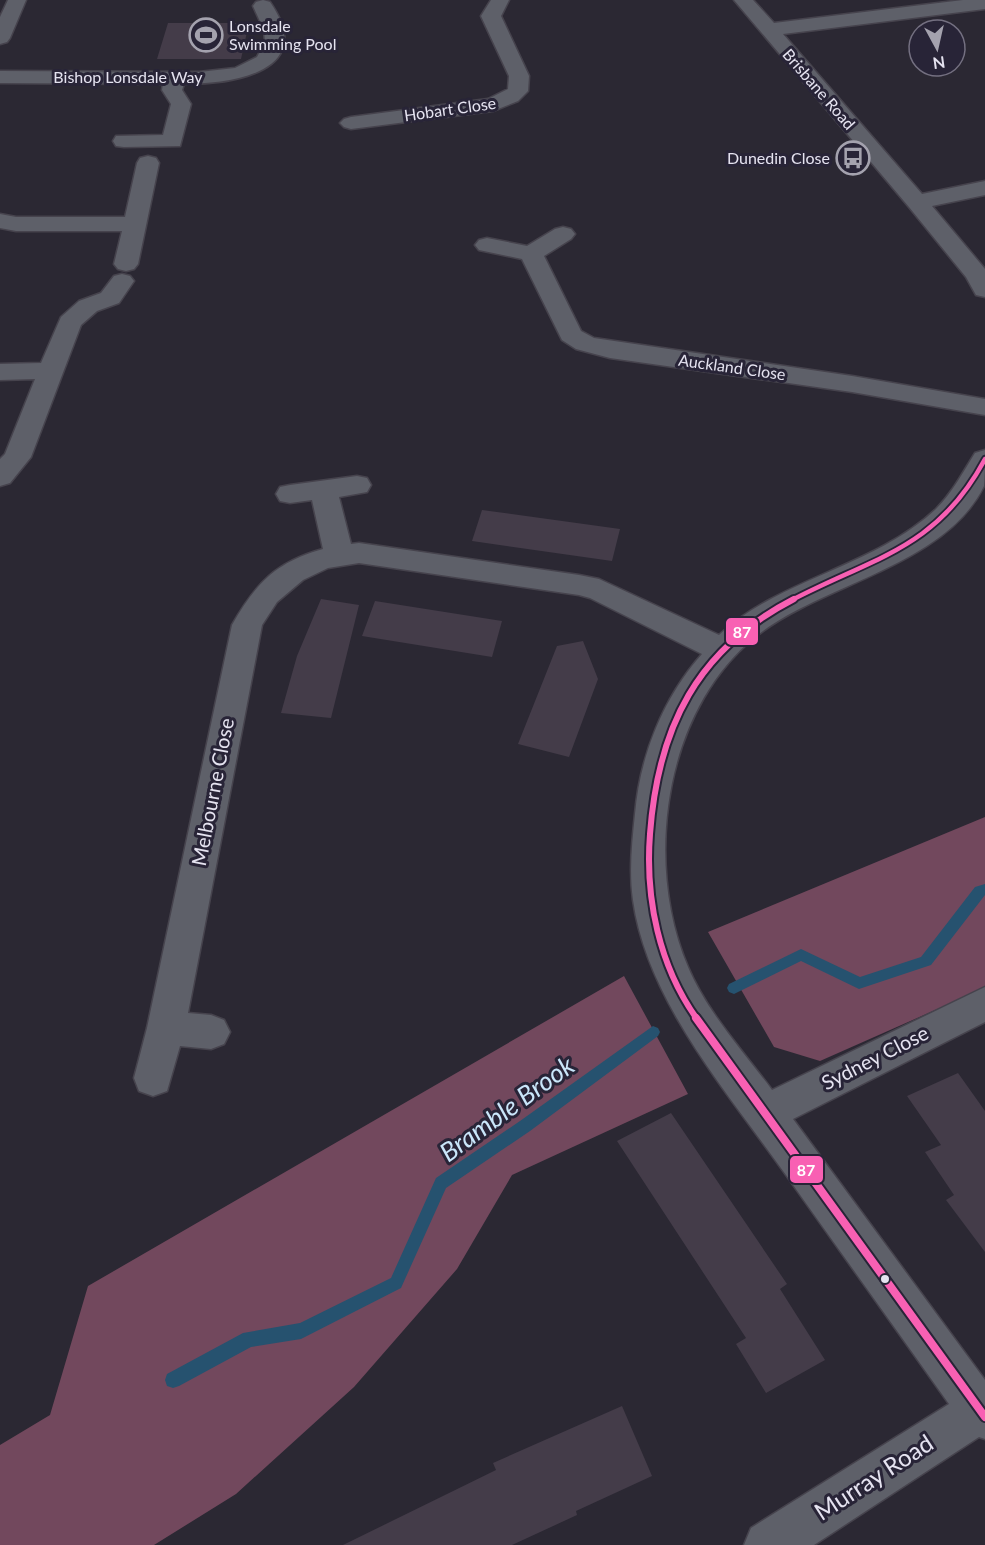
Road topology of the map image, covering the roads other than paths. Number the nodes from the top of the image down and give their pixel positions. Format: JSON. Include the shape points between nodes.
{"nodes":[{"id":1,"x":17,"y":0,"type":"edge"},
{"id":2,"x":500,"y":0,"type":"edge"},
{"id":3,"x":743,"y":0,"type":"edge"},
{"id":4,"x":985,"y":3,"type":"edge"},
{"id":5,"x":263,"y":6,"type":"dead end"},
{"id":6,"x":768,"y":30,"type":"junction"},
{"id":7,"x":0,"y":38,"type":"edge"},
{"id":8,"x":0,"y":77,"type":"edge"},
{"id":9,"x":175,"y":78,"type":"junction"},
{"id":10,"x":351,"y":123,"type":"dead end"},
{"id":11,"x":124,"y":141,"type":"dead end"},
{"id":12,"x":146,"y":172,"type":"dead end"},
{"id":13,"x":985,"y":188,"type":"edge"},
{"id":14,"x":917,"y":202,"type":"junction"},
{"id":15,"x":0,"y":221,"type":"edge"},
{"id":16,"x":136,"y":224,"type":"junction"},
{"id":17,"x":563,"y":234,"type":"dead end"},
{"id":18,"x":487,"y":245,"type":"dead end"},
{"id":19,"x":531,"y":254,"type":"junction"},
{"id":20,"x":985,"y":290,"type":"edge"},
{"id":21,"x":49,"y":371,"type":"junction"},
{"id":22,"x":0,"y":372,"type":"edge"},
{"id":23,"x":985,"y":407,"type":"edge"},
{"id":24,"x":985,"y":459,"type":"edge"},
{"id":25,"x":0,"y":477,"type":"edge"},
{"id":26,"x":357,"y":485,"type":"dead end"},
{"id":27,"x":323,"y":490,"type":"junction"},
{"id":28,"x":290,"y":494,"type":"dead end"},
{"id":29,"x":972,"y":505,"type":"edge"},
{"id":30,"x":339,"y":555,"type":"junction"},
{"id":31,"x":722,"y":650,"type":"junction"},
{"id":32,"x":985,"y":1004,"type":"edge"},
{"id":33,"x":166,"y":1028,"type":"junction"},
{"id":34,"x":211,"y":1032,"type":"dead end"},
{"id":35,"x":153,"y":1078,"type":"dead end"},
{"id":36,"x":766,"y":1113,"type":"junction"},
{"id":37,"x":982,"y":1413,"type":"edge"},
{"id":38,"x":768,"y":1545,"type":"edge"}],
"edges":[{"from":1,"to":7,"type":"street"},
{"from":2,"to":10,"type":"street","name":"Hobart Close","via":[[491,16],[519,76],[518,91],[511,97],[493,105],[373,110]]},
{"from":3,"to":6,"type":"street","name":"Brisbane Road"},
{"from":4,"to":6,"type":"street"},
{"from":5,"to":9,"type":"street","name":"Bishop Lonsdale Way","via":[[275,42],[265,61],[238,74]]},
{"from":6,"to":14,"type":"street","name":"Brisbane Road"},
{"from":8,"to":9,"type":"street","name":"Bishop Lonsdale Way"},
{"from":9,"to":11,"type":"street","via":[[172,90],[181,104],[172,141]]},
{"from":12,"to":16,"type":"street"},
{"from":13,"to":14,"type":"street"},
{"from":14,"to":20,"type":"street","name":"Brisbane Road"},
{"from":15,"to":16,"type":"street"},
{"from":16,"to":21,"type":"street","via":[[127,264],[110,298],[88,306],[70,322]]},
{"from":17,"to":19,"type":"street"},
{"from":18,"to":19,"type":"street"},
{"from":19,"to":23,"type":"street","name":"Auckland Close","via":[[571,335],[585,344]]},
{"from":21,"to":22,"type":"street"},
{"from":21,"to":25,"type":"street","via":[[17,457]]},
{"from":24,"to":29,"type":"street"},
{"from":26,"to":27,"type":"street"},
{"from":27,"to":28,"type":"street"},
{"from":27,"to":30,"type":"street"},
{"from":29,"to":31,"type":"street","via":[[915,543],[777,608]]},
{"from":30,"to":31,"type":"street","name":"Melbourne Close","via":[[359,553],[579,585],[598,590]]},
{"from":30,"to":33,"type":"street","name":"Melbourne Close","via":[[292,572],[273,586],[257,604],[247,625]]},
{"from":31,"to":36,"type":"street","via":[[683,704],[662,752],[651,810],[648,880],[662,950],[675,982],[706,1032]]},
{"from":32,"to":36,"type":"street","name":"Sydney Close"},
{"from":33,"to":34,"type":"street"},
{"from":33,"to":35,"type":"street","name":"Melbourne Close"},
{"from":36,"to":37,"type":"street"},
{"from":37,"to":38,"type":"street","name":"Murray Road"}]}
